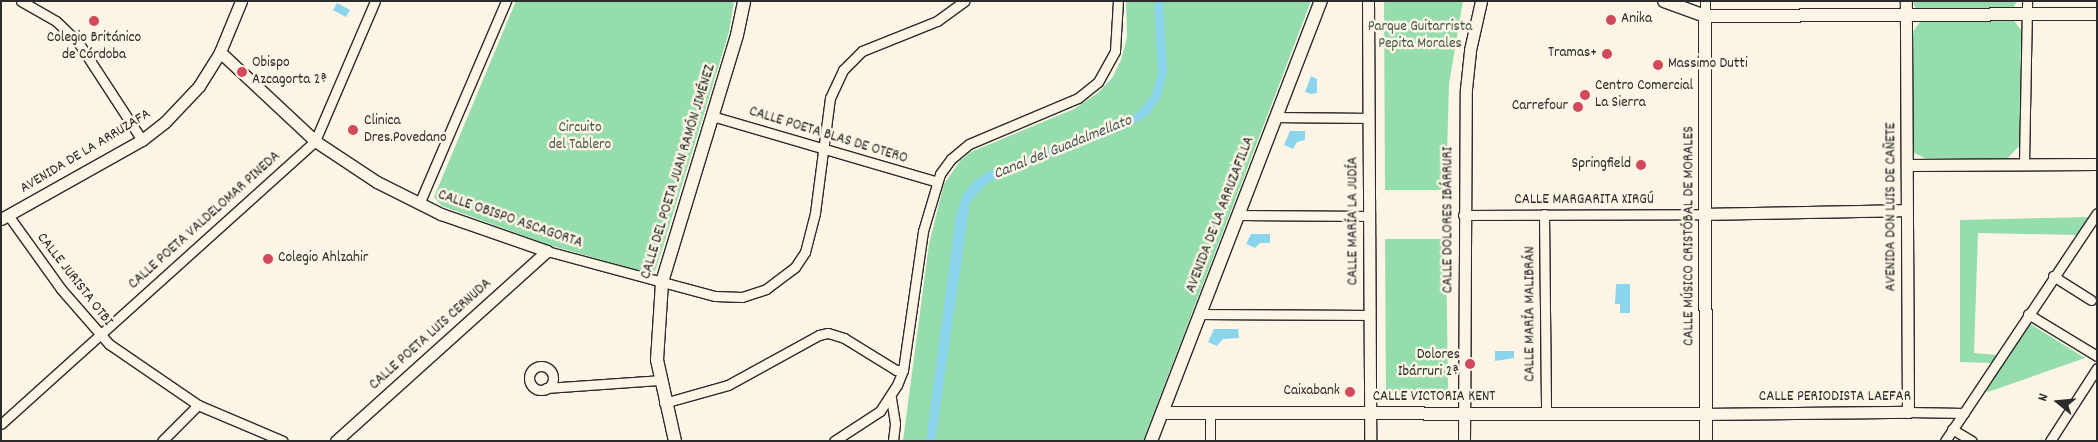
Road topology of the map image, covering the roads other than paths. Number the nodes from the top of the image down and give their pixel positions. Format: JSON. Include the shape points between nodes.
{"nodes":[{"id":1,"x":21,"y":1,"type":"edge"},
{"id":2,"x":241,"y":1,"type":"edge"},
{"id":3,"x":375,"y":1,"type":"edge"},
{"id":4,"x":506,"y":1,"type":"edge"},
{"id":5,"x":744,"y":1,"type":"edge"},
{"id":6,"x":965,"y":1,"type":"edge"},
{"id":7,"x":1118,"y":1,"type":"edge"},
{"id":8,"x":1320,"y":1,"type":"edge"},
{"id":9,"x":1368,"y":1,"type":"edge"},
{"id":10,"x":1481,"y":1,"type":"edge"},
{"id":11,"x":1664,"y":1,"type":"edge"},
{"id":12,"x":1705,"y":1,"type":"edge"},
{"id":13,"x":1906,"y":1,"type":"edge"},
{"id":14,"x":2027,"y":7,"type":"edge"},
{"id":15,"x":2097,"y":14,"type":"edge"},
{"id":16,"x":1906,"y":15,"type":"junction"},
{"id":17,"x":1705,"y":16,"type":"junction"},
{"id":18,"x":220,"y":52,"type":"junction"},
{"id":19,"x":712,"y":116,"type":"junction"},
{"id":20,"x":1276,"y":117,"type":"junction"},
{"id":21,"x":1369,"y":118,"type":"junction"},
{"id":22,"x":142,"y":140,"type":"junction"},
{"id":23,"x":315,"y":141,"type":"junction"},
{"id":24,"x":823,"y":148,"type":"junction"},
{"id":25,"x":2024,"y":163,"type":"junction"},
{"id":26,"x":1907,"y":164,"type":"junction"},
{"id":27,"x":2097,"y":164,"type":"edge"},
{"id":28,"x":937,"y":182,"type":"junction"},
{"id":29,"x":419,"y":204,"type":"junction"},
{"id":30,"x":1907,"y":210,"type":"junction"},
{"id":31,"x":2097,"y":213,"type":"edge"},
{"id":32,"x":1544,"y":214,"type":"junction"},
{"id":33,"x":1706,"y":214,"type":"junction"},
{"id":34,"x":1238,"y":215,"type":"junction"},
{"id":35,"x":1463,"y":215,"type":"junction"},
{"id":36,"x":1369,"y":216,"type":"junction"},
{"id":37,"x":5,"y":217,"type":"edge"},
{"id":38,"x":547,"y":251,"type":"junction"},
{"id":39,"x":2053,"y":276,"type":"junction"},
{"id":40,"x":662,"y":282,"type":"junction"},
{"id":41,"x":2091,"y":300,"type":"dead end"},
{"id":42,"x":1200,"y":314,"type":"junction"},
{"id":43,"x":2028,"y":314,"type":"junction"},
{"id":44,"x":1370,"y":315,"type":"junction"},
{"id":45,"x":99,"y":335,"type":"junction"},
{"id":46,"x":2097,"y":356,"type":"edge"},
{"id":47,"x":2097,"y":368,"type":"edge"},
{"id":48,"x":903,"y":370,"type":"junction"},
{"id":49,"x":659,"y":380,"type":"junction"},
{"id":50,"x":546,"y":388,"type":"dead end"},
{"id":51,"x":891,"y":398,"type":"junction"},
{"id":52,"x":664,"y":403,"type":"junction"},
{"id":53,"x":198,"y":404,"type":"junction"},
{"id":54,"x":1908,"y":412,"type":"junction"},
{"id":55,"x":1162,"y":413,"type":"junction"},
{"id":56,"x":1964,"y":413,"type":"junction"},
{"id":57,"x":1210,"y":414,"type":"junction"},
{"id":58,"x":1370,"y":414,"type":"junction"},
{"id":59,"x":1464,"y":414,"type":"junction"},
{"id":60,"x":1546,"y":414,"type":"junction"},
{"id":61,"x":1706,"y":414,"type":"junction"},
{"id":62,"x":1,"y":424,"type":"edge"},
{"id":63,"x":1952,"y":429,"type":"junction"},
{"id":64,"x":162,"y":441,"type":"edge"},
{"id":65,"x":282,"y":441,"type":"edge"},
{"id":66,"x":336,"y":441,"type":"edge"},
{"id":67,"x":675,"y":441,"type":"edge"},
{"id":68,"x":834,"y":441,"type":"edge"},
{"id":69,"x":893,"y":441,"type":"edge"},
{"id":70,"x":1152,"y":441,"type":"edge"},
{"id":71,"x":1210,"y":441,"type":"edge"},
{"id":72,"x":1370,"y":441,"type":"edge"},
{"id":73,"x":1464,"y":441,"type":"edge"},
{"id":74,"x":1706,"y":441,"type":"edge"},
{"id":75,"x":1945,"y":441,"type":"edge"},
{"id":76,"x":1972,"y":441,"type":"edge"},
{"id":77,"x":2050,"y":441,"type":"edge"}],
"edges":[{"from":1,"to":22,"type":"street","via":[[56,21],[78,42]]},
{"from":2,"to":18,"type":"street","name":"AVENIDA DE LA ARRUZAFA"},
{"from":3,"to":23,"type":"street","name":"CALLE POETA VALDELOMAR PINEDA"},
{"from":4,"to":29,"type":"street"},
{"from":5,"to":19,"type":"main road","name":"CALLE DEL POETA JUAN RAMÓN JIMÉNEZ"},
{"from":6,"to":24,"type":"street","name":"CALLE OBISPO ASCAGORTA","via":[[950,15],[874,46],[853,59],[835,84],[830,98]]},
{"from":7,"to":28,"type":"street","via":[[1116,51],[1098,82],[1078,98],[969,144],[951,159]]},
{"from":8,"to":20,"type":"main road","name":"AVENIDA DE LA ARRUZAFILLA"},
{"from":9,"to":21,"type":"street","name":"CALLE MARÍA LA JUDÍA"},
{"from":10,"to":35,"type":"street","name":"CALLE DOLORES IBÁRRURI","via":[[1470,50],[1466,90]]},
{"from":11,"to":17,"type":"main road"},
{"from":12,"to":17,"type":"street","name":"CALLE MÚSICO CRISTÓBAL DE MORALES"},
{"from":13,"to":16,"type":"street","name":"AVENIDA DON LUIS DE CAÑETE"},
{"from":14,"to":15,"type":"main road"},
{"from":14,"to":16,"type":"main road"},
{"from":14,"to":25,"type":"street"},
{"from":16,"to":17,"type":"main road"},
{"from":16,"to":26,"type":"street","name":"AVENIDA DON LUIS DE CAÑETE"},
{"from":17,"to":33,"type":"main road","name":"CALLE MÚSICO CRISTÓBAL DE MORALES"},
{"from":18,"to":22,"type":"street","name":"AVENIDA DE LA ARRUZAFA","via":[[185,104]]},
{"from":18,"to":23,"type":"street","name":"CALLE OBISPO ASCAGORTA"},
{"from":19,"to":24,"type":"street","name":"CALLE POETA BLAS DE OTERO"},
{"from":19,"to":40,"type":"main road","name":"CALLE DEL POETA JUAN RAMÓN JIMÉNEZ"},
{"from":20,"to":21,"type":"street"},
{"from":20,"to":34,"type":"main road","name":"AVENIDA DE LA ARRUZAFILLA"},
{"from":21,"to":36,"type":"street","name":"CALLE MARÍA LA JUDÍA"},
{"from":22,"to":37,"type":"street","name":"AVENIDA DE LA ARRUZAFA"},
{"from":23,"to":29,"type":"street","name":"CALLE OBISPO ASCAGORTA","via":[[377,182]]},
{"from":23,"to":45,"type":"street","name":"CALLE POETA VALDELOMAR PINEDA"},
{"from":24,"to":28,"type":"street","name":"CALLE POETA BLAS DE OTERO"},
{"from":24,"to":40,"type":"street","name":"CALLE OBISPO ASCAGORTA","via":[[812,233],[795,267],[781,280],[755,293],[731,298]]},
{"from":25,"to":26,"type":"street"},
{"from":25,"to":27,"type":"street"},
{"from":26,"to":30,"type":"street","name":"AVENIDA DON LUIS DE CAÑETE"},
{"from":28,"to":48,"type":"street","via":[[923,231]]},
{"from":29,"to":38,"type":"street","name":"CALLE OBISPO ASCAGORTA","via":[[468,225]]},
{"from":30,"to":33,"type":"street"},
{"from":30,"to":54,"type":"street","name":"AVENIDA DON LUIS DE CAÑETE"},
{"from":31,"to":39,"type":"street"},
{"from":32,"to":33,"type":"street","name":"CALLE MARGARITA XIRGÚ"},
{"from":32,"to":35,"type":"street","name":"CALLE MARGARITA XIRGÚ"},
{"from":32,"to":60,"type":"street","name":"CALLE MARÍA MALIBRÁN"},
{"from":33,"to":61,"type":"main road","name":"CALLE MÚSICO CRISTÓBAL DE MORALES"},
{"from":34,"to":36,"type":"street"},
{"from":34,"to":42,"type":"main road","name":"AVENIDA DE LA ARRUZAFILLA"},
{"from":35,"to":59,"type":"street","name":"CALLE DOLORES IBÁRRURI"},
{"from":36,"to":44,"type":"street","name":"CALLE MARÍA LA JUDÍA"},
{"from":37,"to":45,"type":"street","name":"CALLE JURISTA OTBI"},
{"from":38,"to":40,"type":"street","name":"CALLE OBISPO ASCAGORTA"},
{"from":38,"to":66,"type":"street","name":"CALLE POETA LUIS CERNUDA"},
{"from":39,"to":41,"type":"street"},
{"from":39,"to":43,"type":"street"},
{"from":40,"to":49,"type":"main road","name":"CALLE DEL POETA JUAN RAMÓN JIMÉNEZ","via":[[658,322]]},
{"from":42,"to":44,"type":"street"},
{"from":42,"to":55,"type":"main road","name":"AVENIDA DE LA ARRUZAFILLA"},
{"from":43,"to":46,"type":"street"},
{"from":43,"to":56,"type":"street"},
{"from":44,"to":58,"type":"street","name":"CALLE MARÍA LA JUDÍA"},
{"from":45,"to":53,"type":"street","name":"CALLE JURISTA OTBI","via":[[147,372]]},
{"from":45,"to":62,"type":"street","name":"CALLE POETA VALDELOMAR PINEDA"},
{"from":47,"to":77,"type":"street"},
{"from":48,"to":51,"type":"street"},
{"from":48,"to":52,"type":"street","via":[[896,370],[844,338],[819,335],[728,385]]},
{"from":49,"to":50,"type":"street"},
{"from":49,"to":52,"type":"main road","name":"CALLE DEL POETA JUAN RAMÓN JIMÉNEZ"},
{"from":51,"to":68,"type":"street","via":[[871,418]]},
{"from":51,"to":69,"type":"street","via":[[895,424]]},
{"from":52,"to":67,"type":"main road","name":"CALLE DEL POETA JUAN RAMÓN JIMÉNEZ"},
{"from":53,"to":64,"type":"street"},
{"from":53,"to":65,"type":"street","name":"CALLE JURISTA OTBI"},
{"from":54,"to":56,"type":"street","name":"CALLE PERIODISTA LAEFAR"},
{"from":54,"to":61,"type":"street","name":"CALLE PERIODISTA LAEFAR"},
{"from":55,"to":57,"type":"main road","name":"CALLE VICTORIA KENT"},
{"from":55,"to":70,"type":"main road","name":"AVENIDA DE LA ARRUZAFILLA"},
{"from":56,"to":63,"type":"street"},
{"from":57,"to":58,"type":"main road","name":"CALLE VICTORIA KENT"},
{"from":57,"to":71,"type":"street"},
{"from":58,"to":59,"type":"main road","name":"CALLE VICTORIA KENT"},
{"from":58,"to":72,"type":"street","name":"CALLE MARÍA LA JUDÍA"},
{"from":59,"to":60,"type":"main road","name":"CALLE VICTORIA KENT"},
{"from":59,"to":73,"type":"street","name":"CALLE DOLORES IBÁRRURI"},
{"from":60,"to":61,"type":"main road","name":"CALLE VICTORIA KENT"},
{"from":61,"to":74,"type":"main road","name":"CALLE MÚSICO CRISTÓBAL DE MORALES"},
{"from":63,"to":75,"type":"street"},
{"from":63,"to":76,"type":"street"}]}
